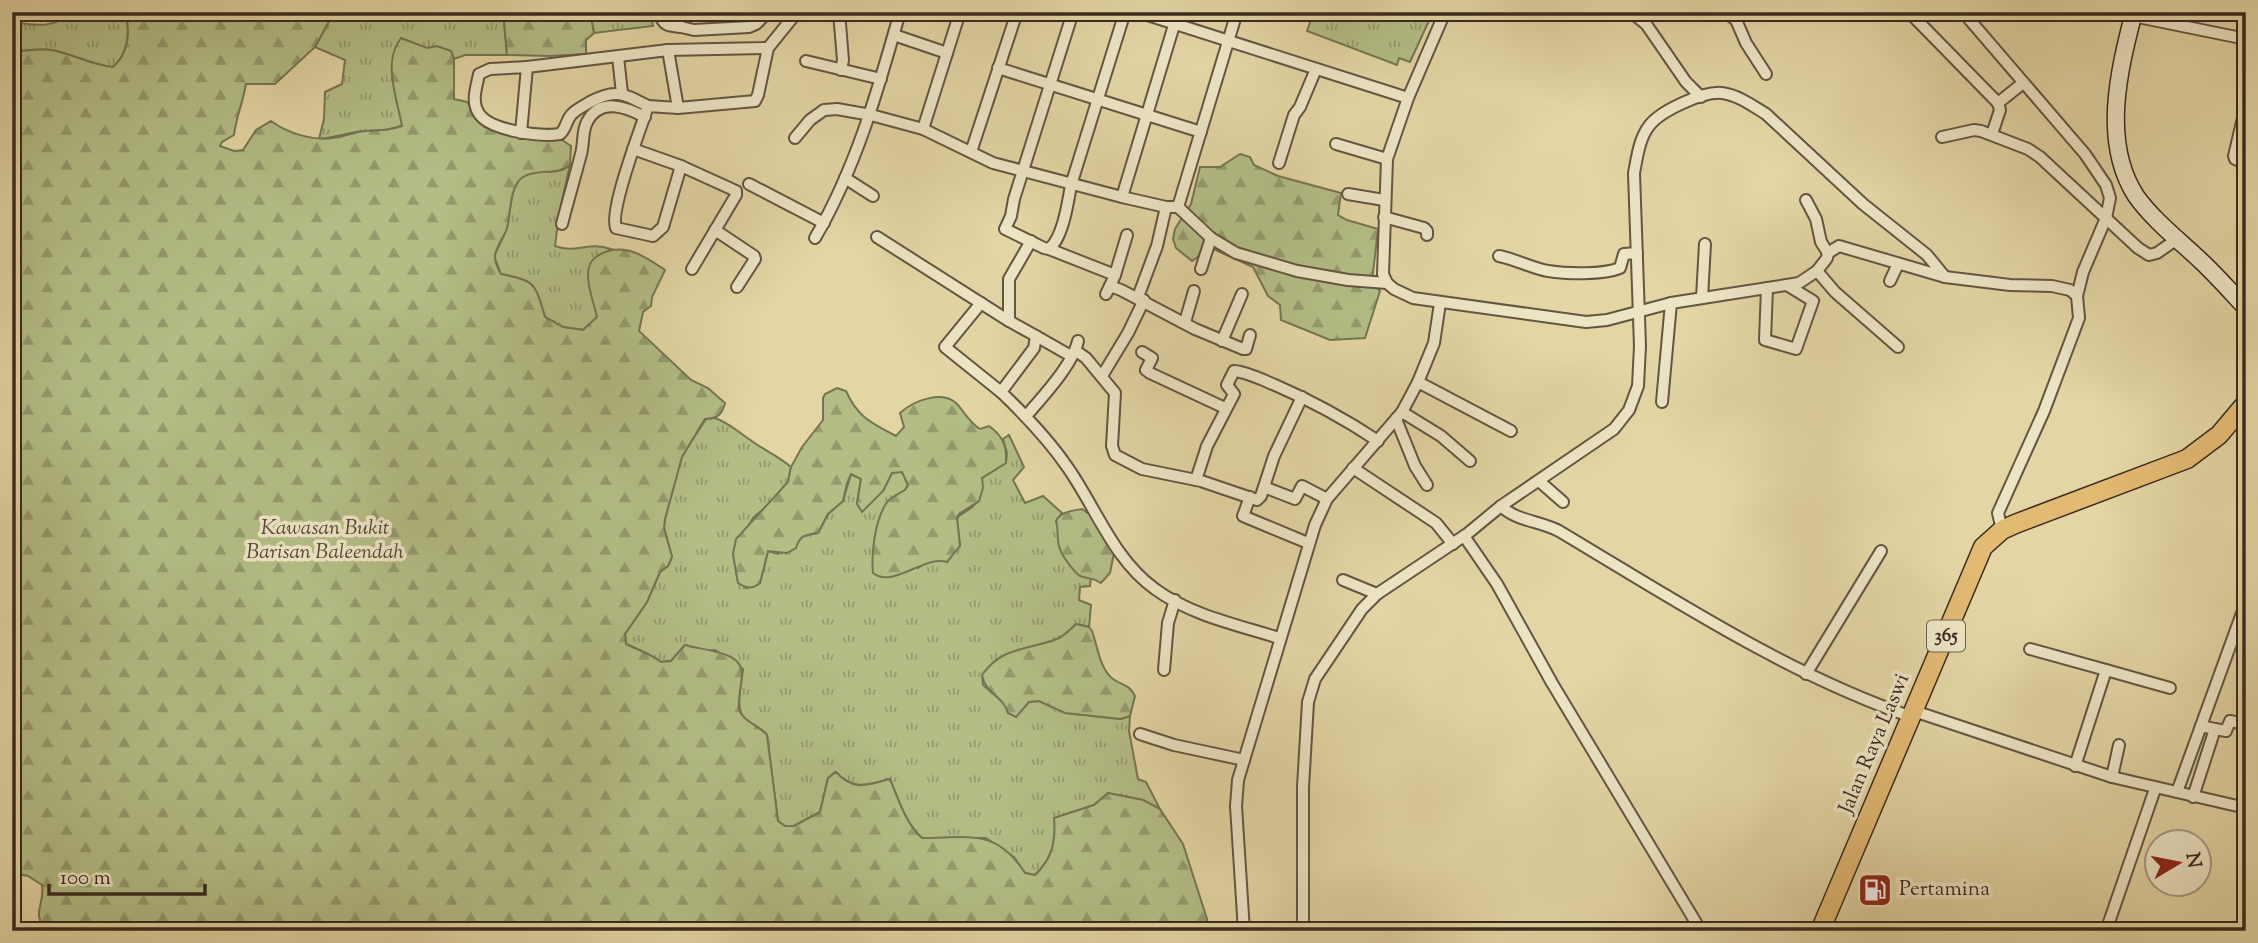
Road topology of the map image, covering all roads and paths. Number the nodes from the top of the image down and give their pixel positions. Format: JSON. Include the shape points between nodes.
{"nodes":[{"id":1,"x":659,"y":12,"type":"edge"},
{"id":2,"x":672,"y":12,"type":"edge"},
{"id":3,"x":797,"y":12,"type":"edge"},
{"id":4,"x":839,"y":12,"type":"edge"},
{"id":5,"x":900,"y":12,"type":"edge"},
{"id":6,"x":960,"y":12,"type":"edge"},
{"id":7,"x":1017,"y":12,"type":"edge"},
{"id":8,"x":1073,"y":12,"type":"edge"},
{"id":9,"x":1125,"y":12,"type":"edge"},
{"id":10,"x":1138,"y":12,"type":"edge"},
{"id":11,"x":1178,"y":12,"type":"edge"},
{"id":12,"x":1237,"y":12,"type":"edge"},
{"id":13,"x":1444,"y":12,"type":"edge"},
{"id":14,"x":1631,"y":12,"type":"edge"},
{"id":15,"x":1725,"y":12,"type":"edge"},
{"id":16,"x":1909,"y":12,"type":"edge"},
{"id":17,"x":1963,"y":12,"type":"edge"},
{"id":18,"x":764,"y":14,"type":"edge"},
{"id":19,"x":2134,"y":14,"type":"edge"},
{"id":20,"x":1174,"y":25,"type":"junction"},
{"id":21,"x":681,"y":27,"type":"junction"},
{"id":22,"x":894,"y":35,"type":"junction"},
{"id":23,"x":2246,"y":39,"type":"edge"},
{"id":24,"x":1228,"y":41,"type":"junction"},
{"id":25,"x":768,"y":48,"type":"junction"},
{"id":26,"x":668,"y":50,"type":"junction"},
{"id":27,"x":947,"y":52,"type":"junction"},
{"id":28,"x":618,"y":58,"type":"junction"},
{"id":29,"x":806,"y":61,"type":"dead end"},
{"id":30,"x":527,"y":67,"type":"junction"},
{"id":31,"x":998,"y":68,"type":"junction"},
{"id":32,"x":1316,"y":69,"type":"junction"},
{"id":33,"x":841,"y":70,"type":"junction"},
{"id":34,"x":1766,"y":74,"type":"dead end"},
{"id":35,"x":881,"y":79,"type":"junction"},
{"id":36,"x":2023,"y":83,"type":"junction"},
{"id":37,"x":1051,"y":84,"type":"junction"},
{"id":38,"x":622,"y":93,"type":"junction"},
{"id":39,"x":1701,"y":97,"type":"junction"},
{"id":40,"x":1408,"y":98,"type":"junction"},
{"id":41,"x":1097,"y":100,"type":"junction"},
{"id":42,"x":1998,"y":103,"type":"junction"},
{"id":43,"x":2246,"y":105,"type":"edge"},
{"id":44,"x":678,"y":108,"type":"junction"},
{"id":45,"x":647,"y":112,"type":"junction"},
{"id":46,"x":871,"y":115,"type":"junction"},
{"id":47,"x":1147,"y":116,"type":"junction"},
{"id":48,"x":923,"y":129,"type":"junction"},
{"id":49,"x":1201,"y":132,"type":"junction"},
{"id":50,"x":522,"y":133,"type":"junction"},
{"id":51,"x":1992,"y":134,"type":"junction"},
{"id":52,"x":1942,"y":137,"type":"dead end"},
{"id":53,"x":795,"y":138,"type":"dead end"},
{"id":54,"x":1336,"y":144,"type":"dead end"},
{"id":55,"x":633,"y":149,"type":"junction"},
{"id":56,"x":971,"y":152,"type":"junction"},
{"id":57,"x":1387,"y":159,"type":"junction"},
{"id":58,"x":1279,"y":163,"type":"dead end"},
{"id":59,"x":2246,"y":164,"type":"edge"},
{"id":60,"x":681,"y":166,"type":"junction"},
{"id":61,"x":1024,"y":171,"type":"junction"},
{"id":62,"x":845,"y":178,"type":"junction"},
{"id":63,"x":749,"y":184,"type":"dead end"},
{"id":64,"x":1071,"y":185,"type":"junction"},
{"id":65,"x":1348,"y":194,"type":"dead end"},
{"id":66,"x":873,"y":196,"type":"dead end"},
{"id":67,"x":1122,"y":197,"type":"junction"},
{"id":68,"x":1384,"y":200,"type":"junction"},
{"id":69,"x":1806,"y":200,"type":"dead end"},
{"id":70,"x":1178,"y":206,"type":"junction"},
{"id":71,"x":1166,"y":207,"type":"junction"},
{"id":72,"x":1384,"y":217,"type":"junction"},
{"id":73,"x":2106,"y":218,"type":"junction"},
{"id":74,"x":824,"y":223,"type":"junction"},
{"id":75,"x":562,"y":224,"type":"dead end"},
{"id":76,"x":716,"y":230,"type":"junction"},
{"id":77,"x":1127,"y":235,"type":"dead end"},
{"id":78,"x":1427,"y":235,"type":"dead end"},
{"id":79,"x":877,"y":237,"type":"dead end"},
{"id":80,"x":815,"y":238,"type":"dead end"},
{"id":81,"x":1211,"y":238,"type":"junction"},
{"id":82,"x":2177,"y":239,"type":"junction"},
{"id":83,"x":1031,"y":241,"type":"junction"},
{"id":84,"x":1705,"y":244,"type":"dead end"},
{"id":85,"x":1048,"y":249,"type":"junction"},
{"id":86,"x":1637,"y":253,"type":"junction"},
{"id":87,"x":1828,"y":253,"type":"junction"},
{"id":88,"x":1499,"y":256,"type":"dead end"},
{"id":89,"x":1898,"y":264,"type":"junction"},
{"id":90,"x":692,"y":269,"type":"dead end"},
{"id":91,"x":1201,"y":269,"type":"dead end"},
{"id":92,"x":1817,"y":271,"type":"junction"},
{"id":93,"x":1945,"y":277,"type":"junction"},
{"id":94,"x":1890,"y":281,"type":"dead end"},
{"id":95,"x":1387,"y":283,"type":"junction"},
{"id":96,"x":1110,"y":285,"type":"junction"},
{"id":97,"x":1787,"y":285,"type":"junction"},
{"id":98,"x":737,"y":287,"type":"dead end"},
{"id":99,"x":1768,"y":288,"type":"junction"},
{"id":100,"x":1194,"y":291,"type":"dead end"},
{"id":101,"x":1242,"y":294,"type":"dead end"},
{"id":102,"x":2077,"y":296,"type":"junction"},
{"id":103,"x":1702,"y":298,"type":"junction"},
{"id":104,"x":1141,"y":299,"type":"junction"},
{"id":105,"x":981,"y":303,"type":"junction"},
{"id":106,"x":1440,"y":303,"type":"junction"},
{"id":107,"x":1671,"y":303,"type":"junction"},
{"id":108,"x":2245,"y":304,"type":"edge"},
{"id":109,"x":1631,"y":314,"type":"junction"},
{"id":110,"x":1009,"y":321,"type":"junction"},
{"id":111,"x":1185,"y":322,"type":"junction"},
{"id":112,"x":1250,"y":335,"type":"dead end"},
{"id":113,"x":1036,"y":336,"type":"junction"},
{"id":114,"x":1222,"y":341,"type":"junction"},
{"id":115,"x":1898,"y":347,"type":"dead end"},
{"id":116,"x":1075,"y":349,"type":"junction"},
{"id":117,"x":1142,"y":352,"type":"dead end"},
{"id":118,"x":1102,"y":376,"type":"junction"},
{"id":119,"x":1418,"y":382,"type":"junction"},
{"id":120,"x":1001,"y":392,"type":"junction"},
{"id":121,"x":1302,"y":397,"type":"junction"},
{"id":122,"x":1662,"y":402,"type":"dead end"},
{"id":123,"x":2246,"y":403,"type":"edge"},
{"id":124,"x":1225,"y":408,"type":"junction"},
{"id":125,"x":1026,"y":415,"type":"junction"},
{"id":126,"x":1396,"y":419,"type":"junction"},
{"id":127,"x":1511,"y":431,"type":"dead end"},
{"id":128,"x":1378,"y":441,"type":"junction"},
{"id":129,"x":1470,"y":461,"type":"dead end"},
{"id":130,"x":1353,"y":468,"type":"junction"},
{"id":131,"x":1196,"y":480,"type":"junction"},
{"id":132,"x":1539,"y":481,"type":"junction"},
{"id":133,"x":1427,"y":485,"type":"dead end"},
{"id":134,"x":1264,"y":486,"type":"junction"},
{"id":135,"x":1250,"y":497,"type":"junction"},
{"id":136,"x":1327,"y":499,"type":"junction"},
{"id":137,"x":1563,"y":502,"type":"dead end"},
{"id":138,"x":1501,"y":506,"type":"junction"},
{"id":139,"x":1999,"y":520,"type":"junction"},
{"id":140,"x":1464,"y":536,"type":"junction"},
{"id":141,"x":1308,"y":543,"type":"junction"},
{"id":142,"x":1453,"y":544,"type":"junction"},
{"id":143,"x":1881,"y":551,"type":"dead end"},
{"id":144,"x":1343,"y":580,"type":"dead end"},
{"id":145,"x":1377,"y":594,"type":"junction"},
{"id":146,"x":1175,"y":600,"type":"junction"},
{"id":147,"x":2245,"y":605,"type":"edge"},
{"id":148,"x":1279,"y":638,"type":"junction"},
{"id":149,"x":2030,"y":649,"type":"dead end"},
{"id":150,"x":1164,"y":670,"type":"dead end"},
{"id":151,"x":2106,"y":670,"type":"junction"},
{"id":152,"x":1808,"y":676,"type":"junction"},
{"id":153,"x":2170,"y":688,"type":"dead end"},
{"id":154,"x":1912,"y":717,"type":"junction"},
{"id":155,"x":2246,"y":724,"type":"edge"},
{"id":156,"x":2201,"y":726,"type":"junction"},
{"id":157,"x":2215,"y":729,"type":"junction"},
{"id":158,"x":1140,"y":734,"type":"dead end"},
{"id":159,"x":2119,"y":745,"type":"dead end"},
{"id":160,"x":1244,"y":760,"type":"junction"},
{"id":161,"x":2075,"y":766,"type":"junction"},
{"id":162,"x":2112,"y":777,"type":"junction"},
{"id":163,"x":2155,"y":789,"type":"junction"},
{"id":164,"x":2177,"y":792,"type":"junction"},
{"id":165,"x":2193,"y":797,"type":"junction"},
{"id":166,"x":2246,"y":808,"type":"edge"},
{"id":167,"x":1244,"y":931,"type":"edge"},
{"id":168,"x":1303,"y":931,"type":"edge"},
{"id":169,"x":1701,"y":931,"type":"edge"},
{"id":170,"x":1820,"y":931,"type":"edge"},
{"id":171,"x":2106,"y":931,"type":"edge"}],
"edges":[{"from":1,"to":21,"type":"street","via":[[667,26]]},
{"from":2,"to":21,"type":"street"},
{"from":3,"to":25,"type":"street"},
{"from":4,"to":33,"type":"street"},
{"from":5,"to":22,"type":"street"},
{"from":6,"to":27,"type":"street"},
{"from":7,"to":31,"type":"street"},
{"from":8,"to":37,"type":"street"},
{"from":9,"to":41,"type":"street"},
{"from":10,"to":20,"type":"street"},
{"from":11,"to":20,"type":"street"},
{"from":12,"to":24,"type":"street"},
{"from":13,"to":40,"type":"street"},
{"from":14,"to":39,"type":"street","via":[[1646,24]]},
{"from":15,"to":34,"type":"street","via":[[1736,20]]},
{"from":16,"to":42,"type":"street"},
{"from":17,"to":36,"type":"street"},
{"from":18,"to":21,"type":"street","via":[[749,27]]},
{"from":19,"to":23,"type":"street"},
{"from":19,"to":82,"type":"main road","via":[[2120,61],[2116,131],[2138,199]]},
{"from":20,"to":24,"type":"street"},
{"from":20,"to":47,"type":"street"},
{"from":22,"to":27,"type":"street"},
{"from":22,"to":35,"type":"street"},
{"from":24,"to":32,"type":"street"},
{"from":24,"to":49,"type":"street"},
{"from":25,"to":26,"type":"street"},
{"from":25,"to":44,"type":"street","via":[[755,101]]},
{"from":26,"to":28,"type":"street"},
{"from":26,"to":44,"type":"street"},
{"from":27,"to":48,"type":"street"},
{"from":28,"to":30,"type":"street"},
{"from":28,"to":38,"type":"street"},
{"from":29,"to":33,"type":"street"},
{"from":30,"to":50,"type":"street"},
{"from":30,"to":50,"type":"street","via":[[479,74],[475,96],[477,112],[485,120]]},
{"from":31,"to":37,"type":"street"},
{"from":31,"to":56,"type":"street"},
{"from":32,"to":40,"type":"street"},
{"from":32,"to":58,"type":"street","via":[[1294,115]]},
{"from":33,"to":35,"type":"street"},
{"from":35,"to":46,"type":"street"},
{"from":36,"to":42,"type":"street"},
{"from":36,"to":73,"type":"street","via":[[2100,174],[2110,198]]},
{"from":37,"to":41,"type":"street"},
{"from":37,"to":61,"type":"street"},
{"from":38,"to":45,"type":"street"},
{"from":38,"to":50,"type":"street","via":[[604,95],[576,110],[560,134]]},
{"from":39,"to":86,"type":"street","via":[[1661,114],[1640,145],[1634,173]]},
{"from":39,"to":93,"type":"street","via":[[1723,93],[1766,114],[1863,204],[1927,255]]},
{"from":40,"to":57,"type":"street"},
{"from":41,"to":47,"type":"street"},
{"from":41,"to":64,"type":"street"},
{"from":42,"to":51,"type":"street"},
{"from":43,"to":59,"type":"street","via":[[2234,156]]},
{"from":44,"to":45,"type":"street"},
{"from":45,"to":55,"type":"street"},
{"from":45,"to":75,"type":"street","via":[[610,105],[592,115],[586,123]]},
{"from":46,"to":48,"type":"street"},
{"from":46,"to":53,"type":"street","via":[[824,110]]},
{"from":46,"to":62,"type":"street"},
{"from":47,"to":49,"type":"street"},
{"from":47,"to":67,"type":"street"},
{"from":48,"to":56,"type":"street"},
{"from":49,"to":70,"type":"street"},
{"from":51,"to":52,"type":"street","via":[[1974,130]]},
{"from":51,"to":73,"type":"street","via":[[2040,157]]},
{"from":54,"to":57,"type":"street"},
{"from":55,"to":60,"type":"street"},
{"from":55,"to":60,"type":"street","via":[[615,215],[616,228],[653,236],[659,232]]},
{"from":56,"to":61,"type":"street"},
{"from":57,"to":68,"type":"street"},
{"from":60,"to":76,"type":"street","via":[[736,191]]},
{"from":61,"to":64,"type":"street"},
{"from":61,"to":83,"type":"street","via":[[1005,229]]},
{"from":62,"to":66,"type":"street"},
{"from":62,"to":74,"type":"street"},
{"from":63,"to":74,"type":"street"},
{"from":64,"to":67,"type":"street"},
{"from":64,"to":85,"type":"street","via":[[1055,244]]},
{"from":65,"to":68,"type":"street"},
{"from":67,"to":71,"type":"street"},
{"from":68,"to":72,"type":"street"},
{"from":69,"to":87,"type":"street"},
{"from":70,"to":71,"type":"street"},
{"from":70,"to":81,"type":"street"},
{"from":71,"to":104,"type":"street"},
{"from":72,"to":78,"type":"street","via":[[1424,228]]},
{"from":72,"to":95,"type":"street","via":[[1383,274]]},
{"from":73,"to":82,"type":"street","via":[[2149,255]]},
{"from":73,"to":102,"type":"street"},
{"from":74,"to":80,"type":"street"},
{"from":76,"to":90,"type":"street"},
{"from":76,"to":98,"type":"street","via":[[754,256]]},
{"from":77,"to":96,"type":"street"},
{"from":79,"to":105,"type":"street"},
{"from":81,"to":91,"type":"street"},
{"from":81,"to":95,"type":"street","via":[[1236,253],[1297,271]]},
{"from":82,"to":108,"type":"main road"},
{"from":83,"to":85,"type":"street"},
{"from":83,"to":110,"type":"street","via":[[1008,283]]},
{"from":84,"to":103,"type":"street"},
{"from":85,"to":96,"type":"street"},
{"from":86,"to":88,"type":"street","via":[[1625,254],[1616,270],[1591,274],[1546,271]]},
{"from":86,"to":109,"type":"street"},
{"from":87,"to":89,"type":"street","via":[[1839,247]]},
{"from":87,"to":92,"type":"street"},
{"from":89,"to":93,"type":"street"},
{"from":89,"to":94,"type":"street"},
{"from":92,"to":97,"type":"street"},
{"from":92,"to":115,"type":"street"},
{"from":93,"to":102,"type":"street","via":[[2052,286]]},
{"from":95,"to":106,"type":"street","via":[[1413,298]]},
{"from":96,"to":104,"type":"street"},
{"from":97,"to":99,"type":"street"},
{"from":97,"to":99,"type":"street","via":[[1813,301],[1796,349],[1765,340]]},
{"from":99,"to":103,"type":"street"},
{"from":100,"to":111,"type":"street"},
{"from":101,"to":114,"type":"street"},
{"from":102,"to":139,"type":"street","via":[[2079,317]]},
{"from":103,"to":107,"type":"street"},
{"from":104,"to":111,"type":"street"},
{"from":104,"to":118,"type":"street"},
{"from":105,"to":110,"type":"street"},
{"from":105,"to":120,"type":"street","via":[[945,347]]},
{"from":106,"to":109,"type":"street","via":[[1575,321]]},
{"from":106,"to":119,"type":"street","via":[[1434,343]]},
{"from":107,"to":109,"type":"street"},
{"from":107,"to":122,"type":"street"},
{"from":109,"to":132,"type":"street","via":[[1638,386],[1629,410],[1614,429]]},
{"from":110,"to":113,"type":"street"},
{"from":111,"to":114,"type":"street"},
{"from":112,"to":114,"type":"street","via":[[1245,349]]},
{"from":113,"to":116,"type":"street"},
{"from":113,"to":120,"type":"street","via":[[1037,344]]},
{"from":116,"to":118,"type":"street"},
{"from":116,"to":125,"type":"street"},
{"from":117,"to":124,"type":"street","via":[[1152,358],[1146,370],[1150,373]]},
{"from":118,"to":131,"type":"street","via":[[1115,393],[1115,455],[1142,469]]},
{"from":119,"to":126,"type":"street"},
{"from":119,"to":127,"type":"street"},
{"from":120,"to":125,"type":"street"},
{"from":121,"to":124,"type":"street","via":[[1234,371],[1227,385],[1234,393]]},
{"from":121,"to":128,"type":"street"},
{"from":121,"to":134,"type":"street"},
{"from":123,"to":139,"type":"main road","name":"Jalan Raya Laswi","number":"365","via":[[2219,435],[2187,459]]},
{"from":124,"to":131,"type":"street"},
{"from":125,"to":146,"type":"street","via":[[1067,467],[1122,556],[1140,577]]},
{"from":126,"to":128,"type":"street"},
{"from":126,"to":129,"type":"street","via":[[1446,439]]},
{"from":126,"to":133,"type":"street"},
{"from":128,"to":130,"type":"street"},
{"from":130,"to":136,"type":"street"},
{"from":130,"to":142,"type":"street","via":[[1436,523]]},
{"from":131,"to":135,"type":"street"},
{"from":132,"to":137,"type":"street"},
{"from":132,"to":138,"type":"street"},
{"from":134,"to":135,"type":"street","via":[[1258,500]]},
{"from":134,"to":136,"type":"street","via":[[1295,499],[1301,486]]},
{"from":135,"to":141,"type":"street","via":[[1243,516]]},
{"from":136,"to":141,"type":"street"},
{"from":138,"to":140,"type":"street"},
{"from":138,"to":152,"type":"street","via":[[1512,515],[1548,525]]},
{"from":139,"to":154,"type":"main road","name":"Jalan Raya Laswi","number":"365","via":[[1983,547]]},
{"from":140,"to":142,"type":"street"},
{"from":140,"to":169,"type":"street","via":[[1497,584]]},
{"from":141,"to":148,"type":"street"},
{"from":142,"to":145,"type":"street"},
{"from":143,"to":152,"type":"street"},
{"from":144,"to":145,"type":"street"},
{"from":145,"to":168,"type":"street","via":[[1315,679],[1308,702]]},
{"from":146,"to":148,"type":"street"},
{"from":146,"to":150,"type":"street"},
{"from":147,"to":156,"type":"street"},
{"from":148,"to":160,"type":"street"},
{"from":149,"to":151,"type":"street"},
{"from":151,"to":153,"type":"street"},
{"from":151,"to":161,"type":"street"},
{"from":152,"to":154,"type":"street"},
{"from":154,"to":161,"type":"street"},
{"from":154,"to":170,"type":"main road","name":"Jalan Raya Laswi","number":"365"},
{"from":155,"to":157,"type":"street","via":[[2230,721],[2226,731]]},
{"from":156,"to":157,"type":"street"},
{"from":156,"to":164,"type":"street"},
{"from":157,"to":165,"type":"street"},
{"from":158,"to":160,"type":"street"},
{"from":159,"to":162,"type":"street"},
{"from":160,"to":167,"type":"street","via":[[1236,806]]},
{"from":161,"to":162,"type":"street"},
{"from":162,"to":163,"type":"street"},
{"from":163,"to":164,"type":"street"},
{"from":163,"to":171,"type":"street"},
{"from":164,"to":165,"type":"street"},
{"from":165,"to":166,"type":"street"}]}
